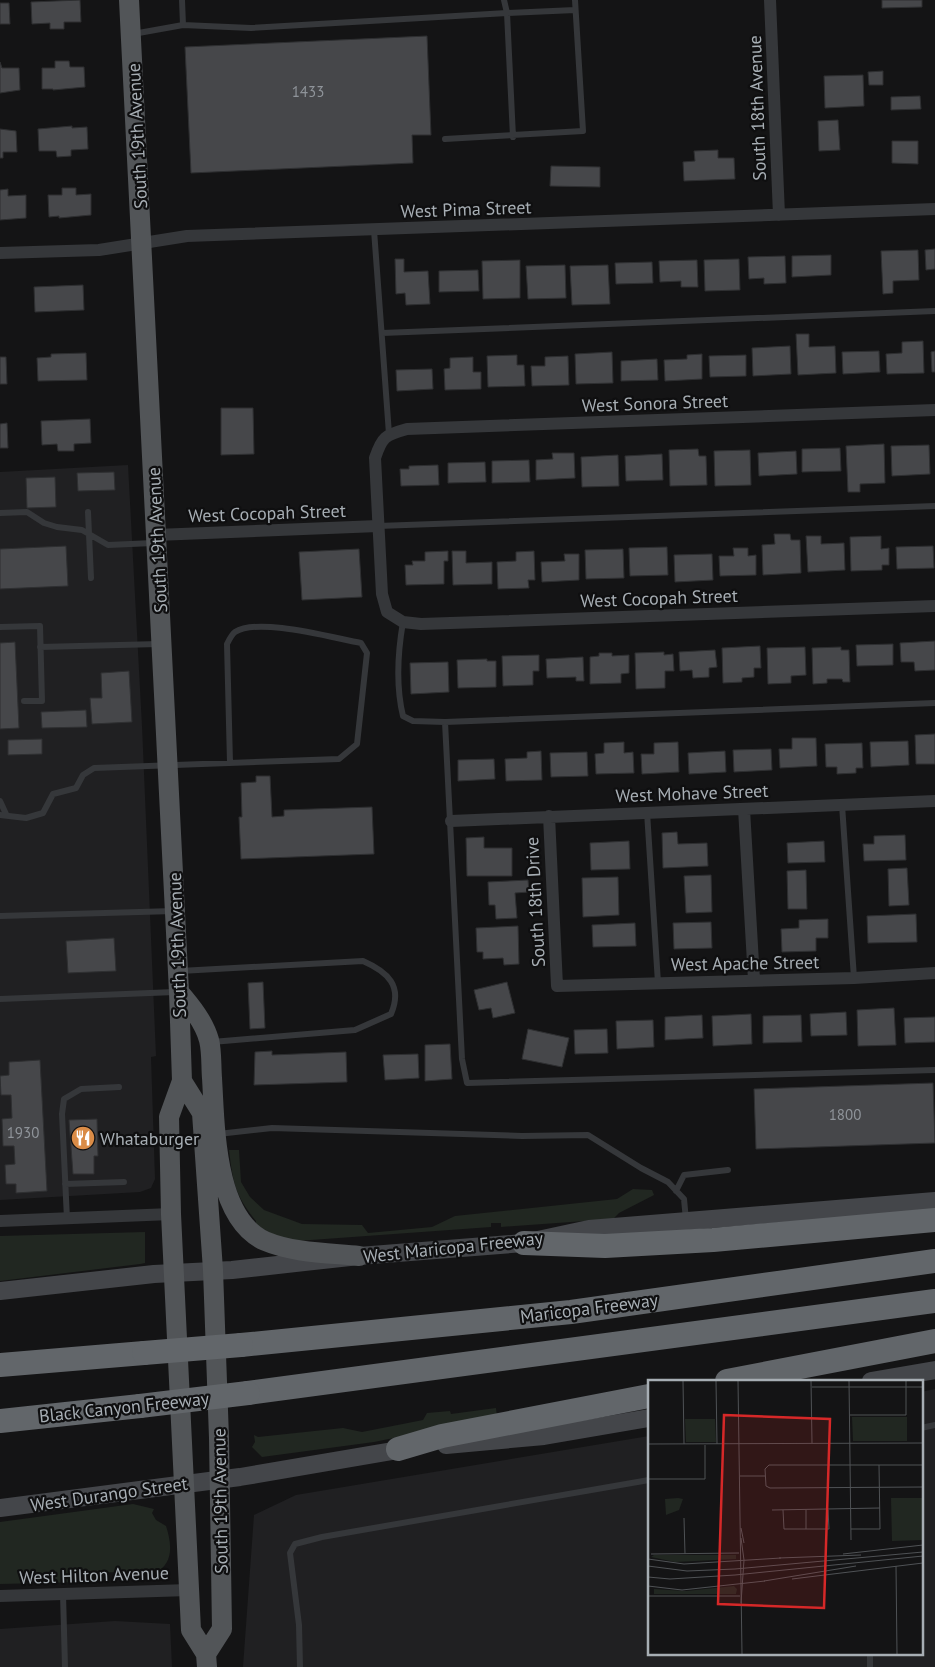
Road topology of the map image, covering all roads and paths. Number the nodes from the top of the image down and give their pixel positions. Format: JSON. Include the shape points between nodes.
{"nodes":[{"id":1,"x":129,"y":0,"type":"edge"},
{"id":2,"x":182,"y":0,"type":"edge"},
{"id":3,"x":504,"y":0,"type":"edge"},
{"id":4,"x":574,"y":0,"type":"edge"},
{"id":5,"x":770,"y":0,"type":"edge"},
{"id":6,"x":575,"y":10,"type":"junction"},
{"id":7,"x":507,"y":13,"type":"junction"},
{"id":8,"x":183,"y":25,"type":"junction"},
{"id":9,"x":131,"y":34,"type":"junction"},
{"id":10,"x":513,"y":137,"type":"junction"},
{"id":11,"x":445,"y":139,"type":"dead end"},
{"id":12,"x":935,"y":209,"type":"edge"},
{"id":13,"x":779,"y":215,"type":"junction"},
{"id":14,"x":374,"y":230,"type":"junction"},
{"id":15,"x":142,"y":244,"type":"junction"},
{"id":16,"x":0,"y":253,"type":"edge"},
{"id":17,"x":935,"y":310,"type":"edge"},
{"id":18,"x":382,"y":332,"type":"junction"},
{"id":19,"x":935,"y":410,"type":"edge"},
{"id":20,"x":385,"y":438,"type":"junction"},
{"id":21,"x":935,"y":506,"type":"edge"},
{"id":22,"x":88,"y":512,"type":"dead end"},
{"id":23,"x":0,"y":513,"type":"edge"},
{"id":24,"x":378,"y":526,"type":"junction"},
{"id":25,"x":89,"y":534,"type":"junction"},
{"id":26,"x":156,"y":539,"type":"junction"},
{"id":27,"x":91,"y":578,"type":"dead end"},
{"id":28,"x":935,"y":606,"type":"edge"},
{"id":29,"x":404,"y":622,"type":"junction"},
{"id":30,"x":0,"y":627,"type":"edge"},
{"id":31,"x":162,"y":643,"type":"junction"},
{"id":32,"x":40,"y":647,"type":"junction"},
{"id":33,"x":24,"y":701,"type":"dead end"},
{"id":34,"x":935,"y":703,"type":"edge"},
{"id":35,"x":445,"y":722,"type":"junction"},
{"id":36,"x":230,"y":762,"type":"junction"},
{"id":37,"x":169,"y":765,"type":"junction"},
{"id":38,"x":0,"y":801,"type":"edge"},
{"id":39,"x":935,"y":801,"type":"edge"},
{"id":40,"x":842,"y":805,"type":"junction"},
{"id":41,"x":744,"y":809,"type":"junction"},
{"id":42,"x":647,"y":812,"type":"junction"},
{"id":43,"x":3,"y":815,"type":"edge"},
{"id":44,"x":549,"y":816,"type":"junction"},
{"id":45,"x":451,"y":821,"type":"junction"},
{"id":46,"x":176,"y":911,"type":"junction"},
{"id":47,"x":0,"y":916,"type":"edge"},
{"id":48,"x":178,"y":971,"type":"junction"},
{"id":49,"x":935,"y":973,"type":"edge"},
{"id":50,"x":854,"y":978,"type":"junction"},
{"id":51,"x":754,"y":980,"type":"junction"},
{"id":52,"x":658,"y":983,"type":"junction"},
{"id":53,"x":557,"y":986,"type":"joint"},
{"id":54,"x":179,"y":992,"type":"junction"},
{"id":55,"x":0,"y":999,"type":"edge"},
{"id":56,"x":210,"y":1042,"type":"junction"},
{"id":57,"x":935,"y":1070,"type":"edge"},
{"id":58,"x":182,"y":1081,"type":"junction"},
{"id":59,"x":119,"y":1087,"type":"dead end"},
{"id":60,"x":217,"y":1134,"type":"junction"},
{"id":61,"x":728,"y":1170,"type":"dead end"},
{"id":62,"x":124,"y":1182,"type":"dead end"},
{"id":63,"x":65,"y":1184,"type":"junction"},
{"id":64,"x":676,"y":1191,"type":"junction"},
{"id":65,"x":935,"y":1201,"type":"edge"},
{"id":66,"x":171,"y":1214,"type":"junction"},
{"id":67,"x":67,"y":1218,"type":"junction"},
{"id":68,"x":935,"y":1220,"type":"edge"},
{"id":69,"x":0,"y":1221,"type":"edge"},
{"id":70,"x":686,"y":1222,"type":"junction"},
{"id":71,"x":524,"y":1243,"type":"junction"},
{"id":72,"x":359,"y":1256,"type":"junction"},
{"id":73,"x":935,"y":1261,"type":"edge"},
{"id":74,"x":213,"y":1270,"type":"junction"},
{"id":75,"x":174,"y":1273,"type":"junction"},
{"id":76,"x":0,"y":1291,"type":"edge"},
{"id":77,"x":935,"y":1301,"type":"edge"},
{"id":78,"x":935,"y":1341,"type":"edge"},
{"id":79,"x":0,"y":1365,"type":"edge"},
{"id":80,"x":935,"y":1370,"type":"edge"},
{"id":81,"x":733,"y":1380,"type":"edge"},
{"id":82,"x":877,"y":1380,"type":"edge"},
{"id":83,"x":648,"y":1396,"type":"edge"},
{"id":84,"x":648,"y":1418,"type":"edge"},
{"id":85,"x":0,"y":1421,"type":"edge"},
{"id":86,"x":935,"y":1425,"type":"edge"},
{"id":87,"x":922,"y":1428,"type":"edge"},
{"id":88,"x":398,"y":1449,"type":"junction"},
{"id":89,"x":218,"y":1480,"type":"junction"},
{"id":90,"x":648,"y":1480,"type":"edge"},
{"id":91,"x":183,"y":1484,"type":"junction"},
{"id":92,"x":0,"y":1508,"type":"edge"},
{"id":93,"x":189,"y":1590,"type":"junction"},
{"id":94,"x":63,"y":1594,"type":"junction"},
{"id":95,"x":0,"y":1596,"type":"edge"},
{"id":96,"x":870,"y":1654,"type":"edge"},
{"id":97,"x":206,"y":1661,"type":"edge"},
{"id":98,"x":65,"y":1667,"type":"edge"},
{"id":99,"x":300,"y":1667,"type":"edge"},
{"id":100,"x":870,"y":1667,"type":"edge"}],
"edges":[{"from":1,"to":9,"type":"main road","name":"South 19th Avenue"},
{"from":2,"to":8,"type":"lane"},
{"from":3,"to":7,"type":"lane"},
{"from":4,"to":6,"type":"lane"},
{"from":5,"to":13,"type":"street","name":"South 18th Avenue"},
{"from":6,"to":7,"type":"lane"},
{"from":6,"to":10,"type":"lane","via":[[583,131]]},
{"from":7,"to":8,"type":"lane","via":[[251,28]]},
{"from":7,"to":10,"type":"lane"},
{"from":8,"to":9,"type":"lane"},
{"from":9,"to":15,"type":"main road","name":"South 19th Avenue"},
{"from":10,"to":11,"type":"lane"},
{"from":12,"to":13,"type":"street","name":"West Pima Street"},
{"from":13,"to":14,"type":"street","name":"West Pima Street"},
{"from":14,"to":15,"type":"street","name":"West Pima Street","via":[[187,236]]},
{"from":14,"to":18,"type":"lane"},
{"from":15,"to":16,"type":"street","name":"West Pima Street","via":[[99,250]]},
{"from":15,"to":26,"type":"main road","name":"South 19th Avenue"},
{"from":17,"to":18,"type":"lane"},
{"from":18,"to":20,"type":"lane"},
{"from":19,"to":20,"type":"street","name":"West Sonora Street","via":[[407,429]]},
{"from":20,"to":24,"type":"street","via":[[374,458]]},
{"from":21,"to":24,"type":"lane"},
{"from":22,"to":25,"type":"lane"},
{"from":23,"to":25,"type":"lane","via":[[27,512],[57,528],[82,530]]},
{"from":24,"to":26,"type":"street","name":"West Cocopah Street"},
{"from":24,"to":29,"type":"street","name":"West Cocopah Street","via":[[382,594],[387,612]]},
{"from":25,"to":26,"type":"lane","via":[[108,545]]},
{"from":25,"to":27,"type":"lane"},
{"from":26,"to":31,"type":"main road","name":"South 19th Avenue"},
{"from":28,"to":29,"type":"street","name":"West Cocopah Street","via":[[421,624]]},
{"from":29,"to":35,"type":"lane","via":[[399,697],[403,716],[413,721]]},
{"from":30,"to":32,"type":"lane","via":[[40,626]]},
{"from":31,"to":32,"type":"lane"},
{"from":31,"to":37,"type":"main road","name":"South 19th Avenue"},
{"from":32,"to":33,"type":"lane","via":[[42,701]]},
{"from":34,"to":35,"type":"lane"},
{"from":35,"to":45,"type":"lane"},
{"from":36,"to":36,"type":"lane","via":[[338,759],[350,752],[357,744],[366,678],[367,653],[361,643],[272,626],[248,627],[234,632],[227,644]]},
{"from":36,"to":37,"type":"lane"},
{"from":37,"to":43,"type":"lane","via":[[94,768],[83,775],[76,788],[53,794],[44,813],[26,818]]},
{"from":37,"to":46,"type":"main road","name":"South 19th Avenue"},
{"from":38,"to":43,"type":"lane"},
{"from":39,"to":40,"type":"street","name":"West Mohave Street"},
{"from":40,"to":41,"type":"street","name":"West Mohave Street"},
{"from":40,"to":50,"type":"lane"},
{"from":41,"to":42,"type":"street","name":"West Mohave Street"},
{"from":41,"to":51,"type":"street"},
{"from":42,"to":44,"type":"street","name":"West Mohave Street"},
{"from":42,"to":52,"type":"lane"},
{"from":44,"to":45,"type":"street","name":"West Mohave Street"},
{"from":44,"to":53,"type":"street","name":"South 18th Drive"},
{"from":45,"to":57,"type":"lane","via":[[462,1059],[468,1083]]},
{"from":46,"to":47,"type":"lane"},
{"from":46,"to":48,"type":"main road","name":"South 19th Avenue"},
{"from":48,"to":54,"type":"main road","name":"South 19th Avenue"},
{"from":48,"to":56,"type":"lane","via":[[363,961],[380,968],[391,979],[395,1005],[392,1014],[368,1026],[355,1030]]},
{"from":49,"to":50,"type":"street","name":"West Apache Street"},
{"from":50,"to":51,"type":"street","name":"West Apache Street"},
{"from":51,"to":52,"type":"street","name":"West Apache Street"},
{"from":52,"to":53,"type":"street","name":"West Apache Street"},
{"from":54,"to":55,"type":"lane"},
{"from":54,"to":56,"type":"main road","via":[[196,1014]]},
{"from":54,"to":58,"type":"main road","name":"South 19th Avenue"},
{"from":56,"to":60,"type":"main road"},
{"from":58,"to":66,"type":"main road","name":"South 19th Avenue","via":[[169,1117]]},
{"from":58,"to":74,"type":"main road","name":"South 19th Avenue","via":[[202,1113]]},
{"from":59,"to":63,"type":"lane","via":[[81,1089],[64,1099]]},
{"from":60,"to":64,"type":"lane","via":[[272,1128],[588,1135],[668,1182]]},
{"from":60,"to":72,"type":"main road","via":[[227,1195],[246,1227],[264,1241],[282,1246]]},
{"from":61,"to":64,"type":"lane","via":[[684,1176]]},
{"from":62,"to":63,"type":"lane"},
{"from":63,"to":67,"type":"lane"},
{"from":64,"to":70,"type":"lane","via":[[684,1199]]},
{"from":65,"to":70,"type":"main road","name":"West Maricopa Freeway"},
{"from":66,"to":67,"type":"street"},
{"from":66,"to":75,"type":"main road","name":"South 19th Avenue"},
{"from":67,"to":69,"type":"street"},
{"from":68,"to":71,"type":"highway","via":[[615,1246]]},
{"from":70,"to":71,"type":"main road","name":"West Maricopa Freeway","via":[[589,1229]]},
{"from":71,"to":72,"type":"main road","name":"West Maricopa Freeway"},
{"from":72,"to":74,"type":"main road","name":"West Maricopa Freeway"},
{"from":73,"to":79,"type":"highway","name":"Maricopa Freeway","bridge":true,"via":[[571,1312]]},
{"from":74,"to":75,"type":"main road","name":"West Maricopa Freeway"},
{"from":74,"to":89,"type":"main road","name":"South 19th Avenue"},
{"from":75,"to":76,"type":"main road","name":"West Maricopa Freeway"},
{"from":75,"to":91,"type":"main road","name":"South 19th Avenue"},
{"from":77,"to":85,"type":"highway","name":"Black Canyon Freeway","bridge":true,"via":[[140,1406]]},
{"from":78,"to":81,"type":"highway"},
{"from":80,"to":82,"type":"main road"},
{"from":83,"to":88,"type":"highway","via":[[442,1436]]},
{"from":84,"to":88,"type":"main road","via":[[544,1436]]},
{"from":86,"to":87,"type":"lane"},
{"from":88,"to":89,"type":"main road"},
{"from":89,"to":91,"type":"main road","name":"West Durango Street"},
{"from":89,"to":97,"type":"main road","name":"South 19th Avenue","via":[[222,1629]]},
{"from":90,"to":99,"type":"lane","via":[[295,1544],[290,1553],[300,1625]]},
{"from":91,"to":92,"type":"main road","name":"West Durango Street"},
{"from":91,"to":93,"type":"main road","name":"South 19th Avenue"},
{"from":93,"to":94,"type":"street","name":"West Hilton Avenue"},
{"from":93,"to":97,"type":"main road","name":"South 19th Avenue","via":[[191,1630]]},
{"from":94,"to":95,"type":"street","name":"West Hilton Avenue"},
{"from":94,"to":98,"type":"lane"},
{"from":96,"to":100,"type":"lane"}]}
